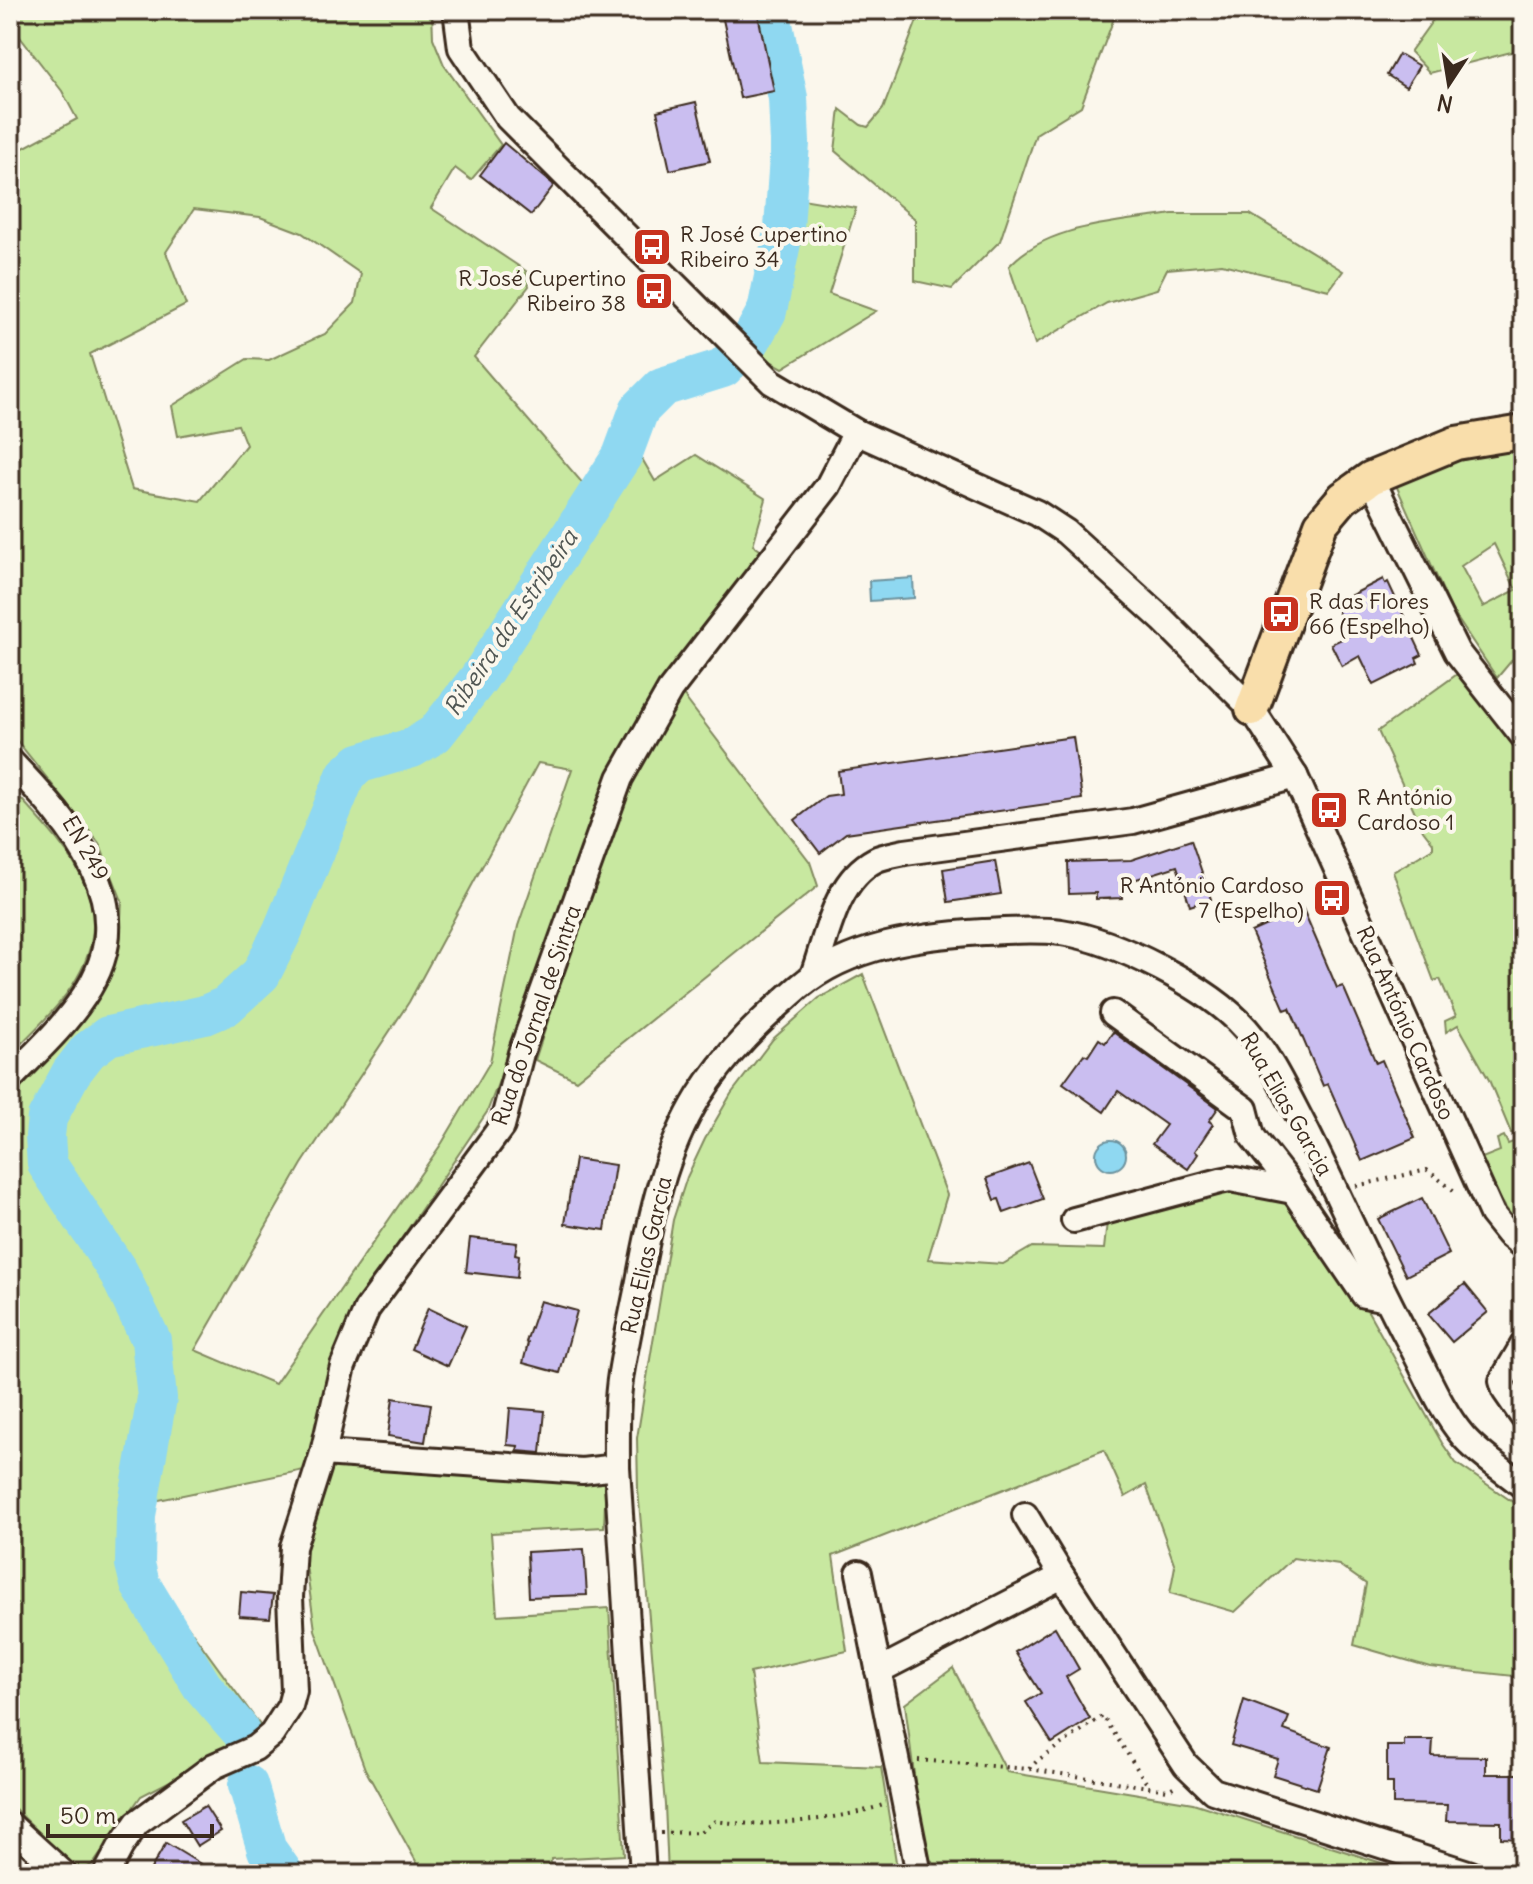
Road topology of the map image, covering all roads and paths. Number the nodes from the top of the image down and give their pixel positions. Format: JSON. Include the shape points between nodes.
{"nodes":[{"id":1,"x":456,"y":10,"type":"edge"},
{"id":2,"x":856,"y":432,"type":"junction"},
{"id":3,"x":1523,"y":432,"type":"edge"},
{"id":4,"x":1371,"y":478,"type":"junction"},
{"id":5,"x":1252,"y":709,"type":"junction"},
{"id":6,"x":1523,"y":736,"type":"edge"},
{"id":7,"x":10,"y":761,"type":"edge"},
{"id":8,"x":1295,"y":776,"type":"junction"},
{"id":9,"x":813,"y":975,"type":"junction"},
{"id":10,"x":1113,"y":1013,"type":"dead end"},
{"id":11,"x":10,"y":1079,"type":"edge"},
{"id":12,"x":1335,"y":1189,"type":"junction"},
{"id":13,"x":1293,"y":1191,"type":"junction"},
{"id":14,"x":1482,"y":1192,"type":"junction"},
{"id":15,"x":1074,"y":1220,"type":"dead end"},
{"id":16,"x":1523,"y":1246,"type":"edge"},
{"id":17,"x":1387,"y":1299,"type":"junction"},
{"id":18,"x":1523,"y":1345,"type":"edge"},
{"id":19,"x":1523,"y":1417,"type":"edge"},
{"id":20,"x":323,"y":1453,"type":"junction"},
{"id":21,"x":617,"y":1467,"type":"junction"},
{"id":22,"x":1523,"y":1486,"type":"edge"},
{"id":23,"x":1025,"y":1515,"type":"dead end"},
{"id":24,"x":859,"y":1573,"type":"dead end"},
{"id":25,"x":1062,"y":1576,"type":"junction"},
{"id":26,"x":878,"y":1671,"type":"junction"},
{"id":27,"x":896,"y":1759,"type":"junction"},
{"id":28,"x":1029,"y":1769,"type":"junction"},
{"id":29,"x":1197,"y":1775,"type":"junction"},
{"id":30,"x":1149,"y":1787,"type":"junction"},
{"id":31,"x":904,"y":1797,"type":"junction"},
{"id":32,"x":10,"y":1825,"type":"edge"},
{"id":33,"x":658,"y":1833,"type":"dead end"},
{"id":34,"x":64,"y":1874,"type":"edge"},
{"id":35,"x":106,"y":1874,"type":"edge"},
{"id":36,"x":643,"y":1874,"type":"edge"},
{"id":37,"x":919,"y":1874,"type":"edge"},
{"id":38,"x":1471,"y":1874,"type":"edge"}],
"edges":[{"from":1,"to":2,"type":"street","name":"Rua António Cardoso","via":[[461,48],[508,118],[759,371]]},
{"from":2,"to":5,"type":"street","name":"Rua António Cardoso","via":[[1037,513],[1066,532]]},
{"from":2,"to":20,"type":"street","name":"Rua do Jornal de Sintra","via":[[828,486],[670,690],[620,778],[521,1053],[502,1126],[367,1309],[343,1366]]},
{"from":3,"to":4,"type":"main road","via":[[1456,443]]},
{"from":4,"to":5,"type":"main road","via":[[1343,498],[1321,524]]},
{"from":4,"to":6,"type":"street","via":[[1457,652]]},
{"from":5,"to":8,"type":"street","name":"Rua António Cardoso"},
{"from":7,"to":11,"type":"street","number":"EN 249","via":[[61,818],[93,867],[108,920],[104,957],[84,997]]},
{"from":8,"to":9,"type":"street","via":[[1133,821],[875,860],[844,892]]},
{"from":8,"to":14,"type":"street","name":"Rua António Cardoso"},
{"from":9,"to":12,"type":"street","name":"Rua Elias Garcia","via":[[843,959],[917,939],[1013,930],[1061,932],[1140,959],[1215,1003],[1244,1027],[1290,1100]]},
{"from":9,"to":21,"type":"street","name":"Rua Elias Garcia","via":[[753,1027],[719,1067],[676,1141],[660,1183],[621,1375]]},
{"from":10,"to":13,"type":"street","via":[[1245,1109],[1252,1136]]},
{"from":12,"to":14,"type":"path","via":[[1427,1170],[1465,1197]]},
{"from":12,"to":17,"type":"street","name":"Rua Elias Garcia"},
{"from":13,"to":15,"type":"street","via":[[1230,1179]]},
{"from":13,"to":17,"type":"street","via":[[1364,1295]]},
{"from":14,"to":16,"type":"street","name":"Rua António Cardoso","via":[[1492,1214]]},
{"from":17,"to":22,"type":"street","name":"Rua Elias Garcia","via":[[1464,1438]]},
{"from":18,"to":19,"type":"street","via":[[1502,1381]]},
{"from":20,"to":21,"type":"street","via":[[582,1471]]},
{"from":20,"to":35,"type":"street","name":"Rua do Jornal de Sintra","via":[[293,1547],[294,1691],[283,1718],[255,1748],[214,1766],[137,1823]]},
{"from":21,"to":36,"type":"street","name":"Rua Elias Garcia"},
{"from":23,"to":25,"type":"street"},
{"from":24,"to":26,"type":"street"},
{"from":25,"to":26,"type":"street"},
{"from":25,"to":29,"type":"street"},
{"from":26,"to":27,"type":"street"},
{"from":27,"to":28,"type":"path"},
{"from":27,"to":31,"type":"street"},
{"from":28,"to":30,"type":"path"},
{"from":28,"to":30,"type":"path","via":[[1103,1716]]},
{"from":29,"to":30,"type":"path","via":[[1168,1790]]},
{"from":29,"to":38,"type":"street","via":[[1213,1791]]},
{"from":31,"to":33,"type":"path","via":[[859,1813],[742,1826],[715,1821],[700,1832]]},
{"from":31,"to":37,"type":"street"},
{"from":32,"to":34,"type":"street"}]}
